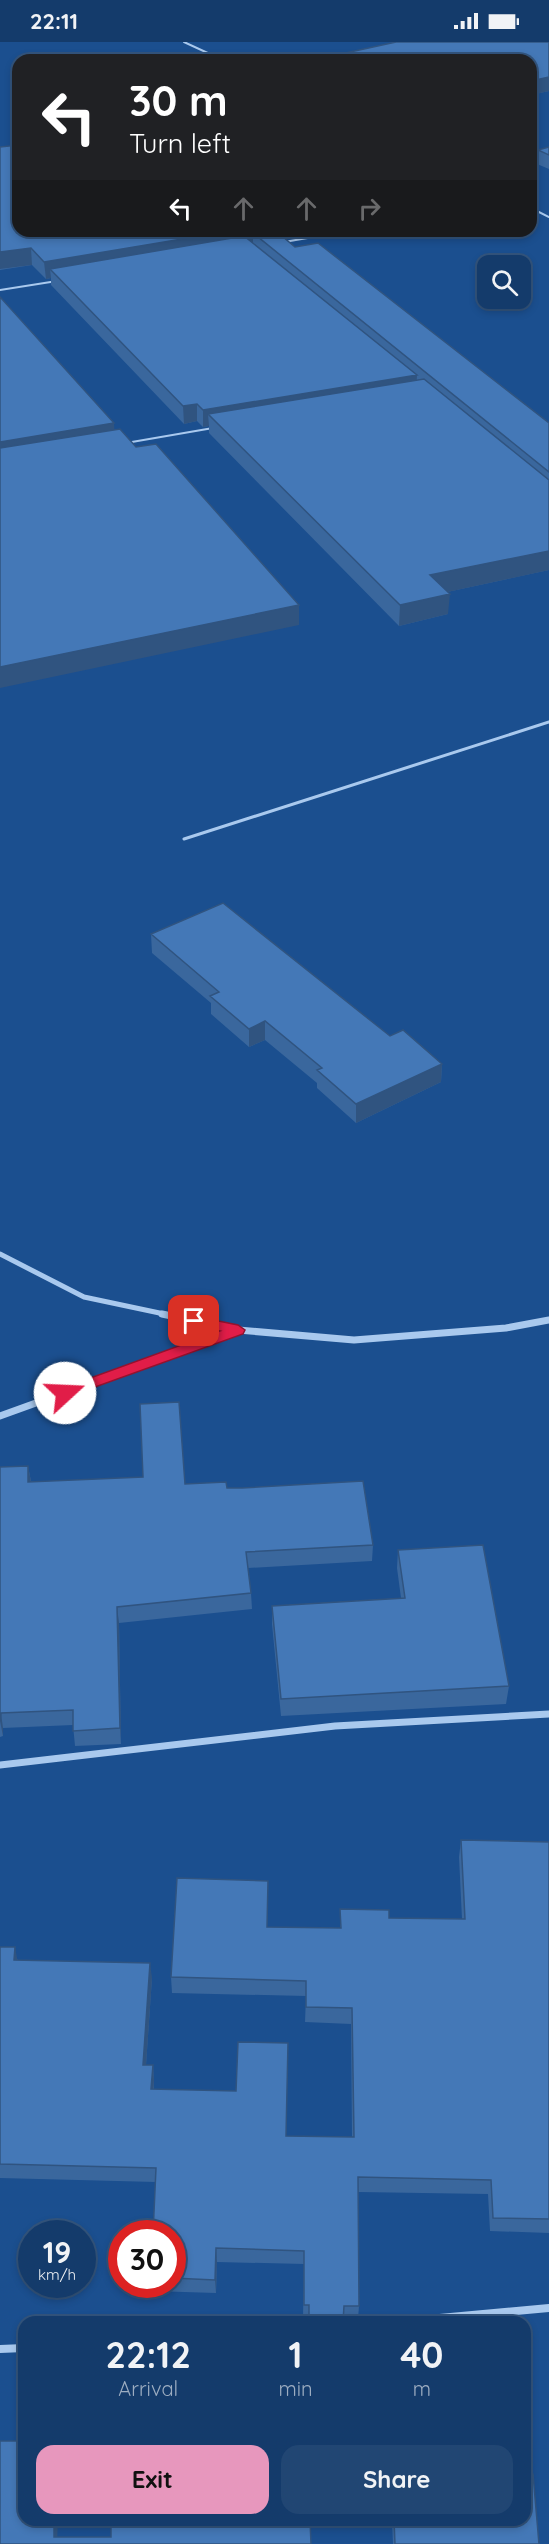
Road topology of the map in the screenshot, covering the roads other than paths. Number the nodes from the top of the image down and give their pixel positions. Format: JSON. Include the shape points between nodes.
{"nodes":[{"id":1,"x":184,"y":42,"type":"edge"},
{"id":2,"x":211,"y":54,"type":"edge"},
{"id":3,"x":314,"y":237,"type":"edge"},
{"id":4,"x":280,"y":243,"type":"edge"},
{"id":5,"x":58,"y":280,"type":"edge"},
{"id":6,"x":0,"y":290,"type":"edge"},
{"id":7,"x":214,"y":428,"type":"edge"},
{"id":8,"x":123,"y":443,"type":"edge"},
{"id":9,"x":549,"y":722,"type":"edge"},
{"id":10,"x":184,"y":839,"type":"dead end"},
{"id":11,"x":0,"y":1254,"type":"edge"},
{"id":12,"x":549,"y":1320,"type":"edge"},
{"id":13,"x":238,"y":1330,"type":"junction"},
{"id":14,"x":0,"y":1416,"type":"edge"},
{"id":15,"x":549,"y":1714,"type":"edge"},
{"id":16,"x":0,"y":1765,"type":"edge"},
{"id":17,"x":549,"y":2308,"type":"edge"},
{"id":18,"x":462,"y":2316,"type":"edge"},
{"id":19,"x":18,"y":2348,"type":"edge"},
{"id":20,"x":0,"y":2349,"type":"edge"}],
"edges":[{"from":1,"to":2,"type":"lane"},
{"from":3,"to":4,"type":"lane"},
{"from":5,"to":6,"type":"lane"},
{"from":7,"to":8,"type":"lane"},
{"from":9,"to":10,"type":"lane"},
{"from":11,"to":13,"type":"street","via":[[84,1297]]},
{"from":12,"to":13,"type":"street","via":[[506,1328],[354,1340]]},
{"from":13,"to":14,"type":"street"},
{"from":15,"to":16,"type":"street","via":[[335,1726]]},
{"from":17,"to":18,"type":"street"},
{"from":19,"to":20,"type":"street"}]}
